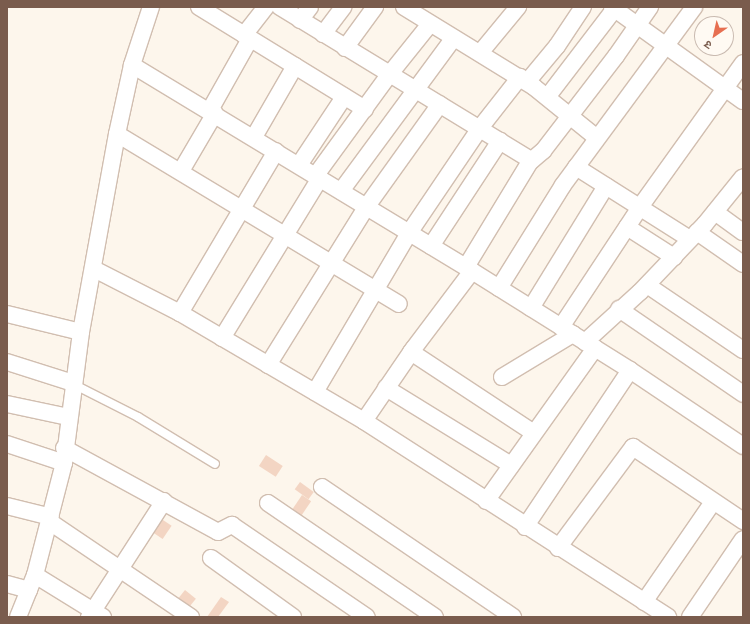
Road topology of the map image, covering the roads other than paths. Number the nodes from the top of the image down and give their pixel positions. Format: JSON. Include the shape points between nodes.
{"nodes":[{"id":1,"x":151,"y":7,"type":"edge"},
{"id":2,"x":199,"y":7,"type":"edge"},
{"id":3,"x":266,"y":7,"type":"edge"},
{"id":4,"x":280,"y":7,"type":"edge"},
{"id":5,"x":310,"y":7,"type":"edge"},
{"id":6,"x":343,"y":7,"type":"edge"},
{"id":7,"x":375,"y":7,"type":"edge"},
{"id":8,"x":518,"y":7,"type":"edge"},
{"id":9,"x":583,"y":7,"type":"edge"},
{"id":10,"x":650,"y":7,"type":"edge"},
{"id":11,"x":694,"y":7,"type":"edge"},
{"id":12,"x":614,"y":8,"type":"edge"},
{"id":13,"x":414,"y":10,"type":"edge"},
{"id":14,"x":300,"y":20,"type":"junction"},
{"id":15,"x":430,"y":24,"type":"junction"},
{"id":16,"x":637,"y":25,"type":"junction"},
{"id":17,"x":323,"y":34,"type":"junction"},
{"id":18,"x":247,"y":37,"type":"junction"},
{"id":19,"x":454,"y":38,"type":"junction"},
{"id":20,"x":665,"y":45,"type":"junction"},
{"id":21,"x":346,"y":48,"type":"junction"},
{"id":22,"x":480,"y":53,"type":"junction"},
{"id":23,"x":743,"y":63,"type":"edge"},
{"id":24,"x":132,"y":64,"type":"junction"},
{"id":25,"x":295,"y":66,"type":"junction"},
{"id":26,"x":389,"y":75,"type":"junction"},
{"id":27,"x":523,"y":80,"type":"junction"},
{"id":28,"x":725,"y":89,"type":"junction"},
{"id":29,"x":415,"y":91,"type":"junction"},
{"id":30,"x":548,"y":96,"type":"junction"},
{"id":31,"x":344,"y":97,"type":"junction"},
{"id":32,"x":743,"y":101,"type":"edge"},
{"id":33,"x":440,"y":104,"type":"junction"},
{"id":34,"x":365,"y":109,"type":"junction"},
{"id":35,"x":212,"y":112,"type":"junction"},
{"id":36,"x":569,"y":116,"type":"junction"},
{"id":37,"x":480,"y":128,"type":"junction"},
{"id":38,"x":117,"y":134,"type":"junction"},
{"id":39,"x":254,"y":138,"type":"junction"},
{"id":40,"x":597,"y":138,"type":"junction"},
{"id":41,"x":500,"y":141,"type":"junction"},
{"id":42,"x":276,"y":151,"type":"junction"},
{"id":43,"x":531,"y":161,"type":"junction"},
{"id":44,"x":299,"y":165,"type":"junction"},
{"id":45,"x":576,"y":167,"type":"junction"},
{"id":46,"x":181,"y":171,"type":"junction"},
{"id":47,"x":318,"y":177,"type":"junction"},
{"id":48,"x":743,"y":177,"type":"edge"},
{"id":49,"x":606,"y":186,"type":"junction"},
{"id":50,"x":341,"y":191,"type":"junction"},
{"id":51,"x":367,"y":206,"type":"junction"},
{"id":52,"x":640,"y":207,"type":"junction"},
{"id":53,"x":242,"y":210,"type":"junction"},
{"id":54,"x":715,"y":212,"type":"junction"},
{"id":55,"x":627,"y":227,"type":"junction"},
{"id":56,"x":743,"y":232,"type":"edge"},
{"id":57,"x":410,"y":233,"type":"junction"},
{"id":58,"x":285,"y":236,"type":"junction"},
{"id":59,"x":694,"y":236,"type":"junction"},
{"id":60,"x":431,"y":246,"type":"junction"},
{"id":61,"x":674,"y":257,"type":"junction"},
{"id":62,"x":743,"y":264,"type":"edge"},
{"id":63,"x":330,"y":265,"type":"junction"},
{"id":64,"x":94,"y":269,"type":"junction"},
{"id":65,"x":469,"y":269,"type":"junction"},
{"id":66,"x":647,"y":285,"type":"junction"},
{"id":67,"x":499,"y":288,"type":"junction"},
{"id":68,"x":375,"y":291,"type":"junction"},
{"id":69,"x":399,"y":304,"type":"dead end"},
{"id":70,"x":531,"y":308,"type":"junction"},
{"id":71,"x":619,"y":309,"type":"junction"},
{"id":72,"x":180,"y":313,"type":"junction"},
{"id":73,"x":7,"y":314,"type":"edge"},
{"id":74,"x":81,"y":332,"type":"junction"},
{"id":75,"x":222,"y":338,"type":"junction"},
{"id":76,"x":578,"y":338,"type":"junction"},
{"id":77,"x":743,"y":350,"type":"edge"},
{"id":78,"x":411,"y":352,"type":"junction"},
{"id":79,"x":7,"y":362,"type":"edge"},
{"id":80,"x":268,"y":365,"type":"junction"},
{"id":81,"x":630,"y":370,"type":"junction"},
{"id":82,"x":502,"y":377,"type":"dead end"},
{"id":83,"x":73,"y":383,"type":"junction"},
{"id":84,"x":386,"y":388,"type":"junction"},
{"id":85,"x":315,"y":392,"type":"junction"},
{"id":86,"x":743,"y":394,"type":"edge"},
{"id":87,"x":7,"y":404,"type":"edge"},
{"id":88,"x":68,"y":417,"type":"junction"},
{"id":89,"x":364,"y":421,"type":"junction"},
{"id":90,"x":534,"y":433,"type":"junction"},
{"id":91,"x":7,"y":444,"type":"edge"},
{"id":92,"x":743,"y":446,"type":"edge"},
{"id":93,"x":64,"y":455,"type":"junction"},
{"id":94,"x":215,"y":464,"type":"dead end"},
{"id":95,"x":511,"y":465,"type":"junction"},
{"id":96,"x":322,"y":487,"type":"dead end"},
{"id":97,"x":164,"y":501,"type":"junction"},
{"id":98,"x":486,"y":501,"type":"junction"},
{"id":99,"x":713,"y":502,"type":"junction"},
{"id":100,"x":268,"y":503,"type":"dead end"},
{"id":101,"x":7,"y":506,"type":"edge"},
{"id":102,"x":51,"y":519,"type":"junction"},
{"id":103,"x":743,"y":521,"type":"edge"},
{"id":104,"x":525,"y":527,"type":"junction"},
{"id":105,"x":743,"y":539,"type":"edge"},
{"id":106,"x":558,"y":548,"type":"junction"},
{"id":107,"x":211,"y":558,"type":"dead end"},
{"id":108,"x":121,"y":570,"type":"junction"},
{"id":109,"x":32,"y":583,"type":"junction"},
{"id":110,"x":7,"y":584,"type":"edge"},
{"id":111,"x":644,"y":602,"type":"junction"},
{"id":112,"x":95,"y":615,"type":"edge"},
{"id":113,"x":18,"y":617,"type":"edge"},
{"id":114,"x":191,"y":617,"type":"edge"},
{"id":115,"x":293,"y":617,"type":"edge"},
{"id":116,"x":367,"y":617,"type":"edge"},
{"id":117,"x":435,"y":617,"type":"edge"},
{"id":118,"x":513,"y":617,"type":"edge"},
{"id":119,"x":668,"y":617,"type":"edge"},
{"id":120,"x":690,"y":617,"type":"edge"}],
"edges":[{"from":1,"to":24,"type":"street"},
{"from":2,"to":18,"type":"street"},
{"from":3,"to":18,"type":"street"},
{"from":4,"to":14,"type":"street"},
{"from":5,"to":14,"type":"street"},
{"from":6,"to":17,"type":"street"},
{"from":7,"to":21,"type":"street"},
{"from":8,"to":22,"type":"street"},
{"from":9,"to":27,"type":"street","via":[[557,46]]},
{"from":10,"to":16,"type":"street"},
{"from":11,"to":20,"type":"street"},
{"from":12,"to":16,"type":"street"},
{"from":12,"to":30,"type":"street"},
{"from":13,"to":15,"type":"street"},
{"from":14,"to":17,"type":"street"},
{"from":15,"to":19,"type":"street"},
{"from":15,"to":26,"type":"street"},
{"from":16,"to":20,"type":"street"},
{"from":16,"to":36,"type":"street"},
{"from":17,"to":21,"type":"street"},
{"from":18,"to":25,"type":"street"},
{"from":18,"to":35,"type":"street"},
{"from":19,"to":22,"type":"street"},
{"from":19,"to":29,"type":"street"},
{"from":20,"to":28,"type":"street"},
{"from":20,"to":40,"type":"street"},
{"from":21,"to":26,"type":"street"},
{"from":22,"to":27,"type":"street"},
{"from":23,"to":28,"type":"street"},
{"from":24,"to":35,"type":"street"},
{"from":24,"to":38,"type":"street"},
{"from":25,"to":31,"type":"street"},
{"from":25,"to":39,"type":"street"},
{"from":26,"to":29,"type":"street"},
{"from":26,"to":34,"type":"street"},
{"from":27,"to":30,"type":"street"},
{"from":27,"to":37,"type":"street"},
{"from":28,"to":32,"type":"street"},
{"from":28,"to":52,"type":"street"},
{"from":29,"to":33,"type":"street"},
{"from":29,"to":50,"type":"street"},
{"from":30,"to":36,"type":"street"},
{"from":31,"to":34,"type":"street"},
{"from":31,"to":44,"type":"street"},
{"from":33,"to":37,"type":"street"},
{"from":33,"to":51,"type":"street"},
{"from":34,"to":47,"type":"street"},
{"from":35,"to":39,"type":"street"},
{"from":35,"to":46,"type":"street"},
{"from":36,"to":40,"type":"street"},
{"from":36,"to":43,"type":"street","via":[[540,155]]},
{"from":37,"to":41,"type":"street"},
{"from":37,"to":57,"type":"street"},
{"from":38,"to":46,"type":"street"},
{"from":38,"to":64,"type":"street"},
{"from":39,"to":42,"type":"street"},
{"from":40,"to":45,"type":"street"},
{"from":41,"to":43,"type":"street"},
{"from":41,"to":60,"type":"street"},
{"from":42,"to":44,"type":"street"},
{"from":42,"to":53,"type":"street"},
{"from":43,"to":65,"type":"street"},
{"from":44,"to":47,"type":"street"},
{"from":45,"to":49,"type":"street"},
{"from":45,"to":67,"type":"street"},
{"from":46,"to":53,"type":"street"},
{"from":47,"to":50,"type":"street"},
{"from":47,"to":58,"type":"street"},
{"from":48,"to":54,"type":"street"},
{"from":49,"to":52,"type":"street"},
{"from":49,"to":70,"type":"street"},
{"from":50,"to":51,"type":"street"},
{"from":51,"to":57,"type":"street"},
{"from":51,"to":63,"type":"street"},
{"from":52,"to":55,"type":"street"},
{"from":52,"to":59,"type":"street"},
{"from":53,"to":58,"type":"street"},
{"from":53,"to":72,"type":"street"},
{"from":54,"to":56,"type":"street"},
{"from":54,"to":59,"type":"street"},
{"from":55,"to":61,"type":"street"},
{"from":55,"to":76,"type":"street"},
{"from":57,"to":60,"type":"street"},
{"from":57,"to":68,"type":"street"},
{"from":58,"to":63,"type":"street"},
{"from":58,"to":75,"type":"street"},
{"from":59,"to":61,"type":"street"},
{"from":59,"to":62,"type":"street"},
{"from":60,"to":65,"type":"street"},
{"from":61,"to":66,"type":"street"},
{"from":63,"to":68,"type":"street"},
{"from":63,"to":80,"type":"street"},
{"from":64,"to":72,"type":"street"},
{"from":64,"to":74,"type":"street"},
{"from":65,"to":67,"type":"street"},
{"from":65,"to":78,"type":"street"},
{"from":66,"to":71,"type":"street"},
{"from":66,"to":77,"type":"street"},
{"from":67,"to":70,"type":"street"},
{"from":68,"to":69,"type":"street"},
{"from":68,"to":85,"type":"street"},
{"from":70,"to":76,"type":"street"},
{"from":71,"to":76,"type":"street"},
{"from":71,"to":86,"type":"street"},
{"from":72,"to":75,"type":"street"},
{"from":73,"to":74,"type":"street"},
{"from":74,"to":83,"type":"street"},
{"from":75,"to":80,"type":"street"},
{"from":76,"to":81,"type":"street"},
{"from":76,"to":82,"type":"street"},
{"from":76,"to":90,"type":"street"},
{"from":78,"to":84,"type":"street"},
{"from":78,"to":90,"type":"street"},
{"from":79,"to":83,"type":"street"},
{"from":80,"to":85,"type":"street"},
{"from":81,"to":92,"type":"street"},
{"from":81,"to":104,"type":"street"},
{"from":83,"to":88,"type":"street"},
{"from":83,"to":94,"type":"lane","via":[[138,417]]},
{"from":84,"to":89,"type":"street"},
{"from":84,"to":95,"type":"street"},
{"from":85,"to":89,"type":"street"},
{"from":87,"to":88,"type":"street"},
{"from":88,"to":93,"type":"street"},
{"from":89,"to":98,"type":"street"},
{"from":90,"to":95,"type":"street"},
{"from":91,"to":93,"type":"street"},
{"from":93,"to":97,"type":"street"},
{"from":93,"to":102,"type":"street"},
{"from":95,"to":98,"type":"street"},
{"from":96,"to":118,"type":"street"},
{"from":97,"to":108,"type":"street"},
{"from":97,"to":116,"type":"street","via":[[218,532],[232,525]]},
{"from":98,"to":104,"type":"street"},
{"from":99,"to":103,"type":"street"},
{"from":99,"to":106,"type":"street","via":[[633,447]]},
{"from":99,"to":111,"type":"street"},
{"from":100,"to":117,"type":"street"},
{"from":101,"to":102,"type":"street"},
{"from":102,"to":108,"type":"street"},
{"from":102,"to":109,"type":"street"},
{"from":104,"to":106,"type":"street"},
{"from":105,"to":120,"type":"street"},
{"from":106,"to":111,"type":"street"},
{"from":107,"to":115,"type":"street"},
{"from":108,"to":112,"type":"street"},
{"from":108,"to":114,"type":"street"},
{"from":109,"to":110,"type":"street"},
{"from":109,"to":112,"type":"street"},
{"from":109,"to":113,"type":"street"},
{"from":111,"to":119,"type":"street"}]}
